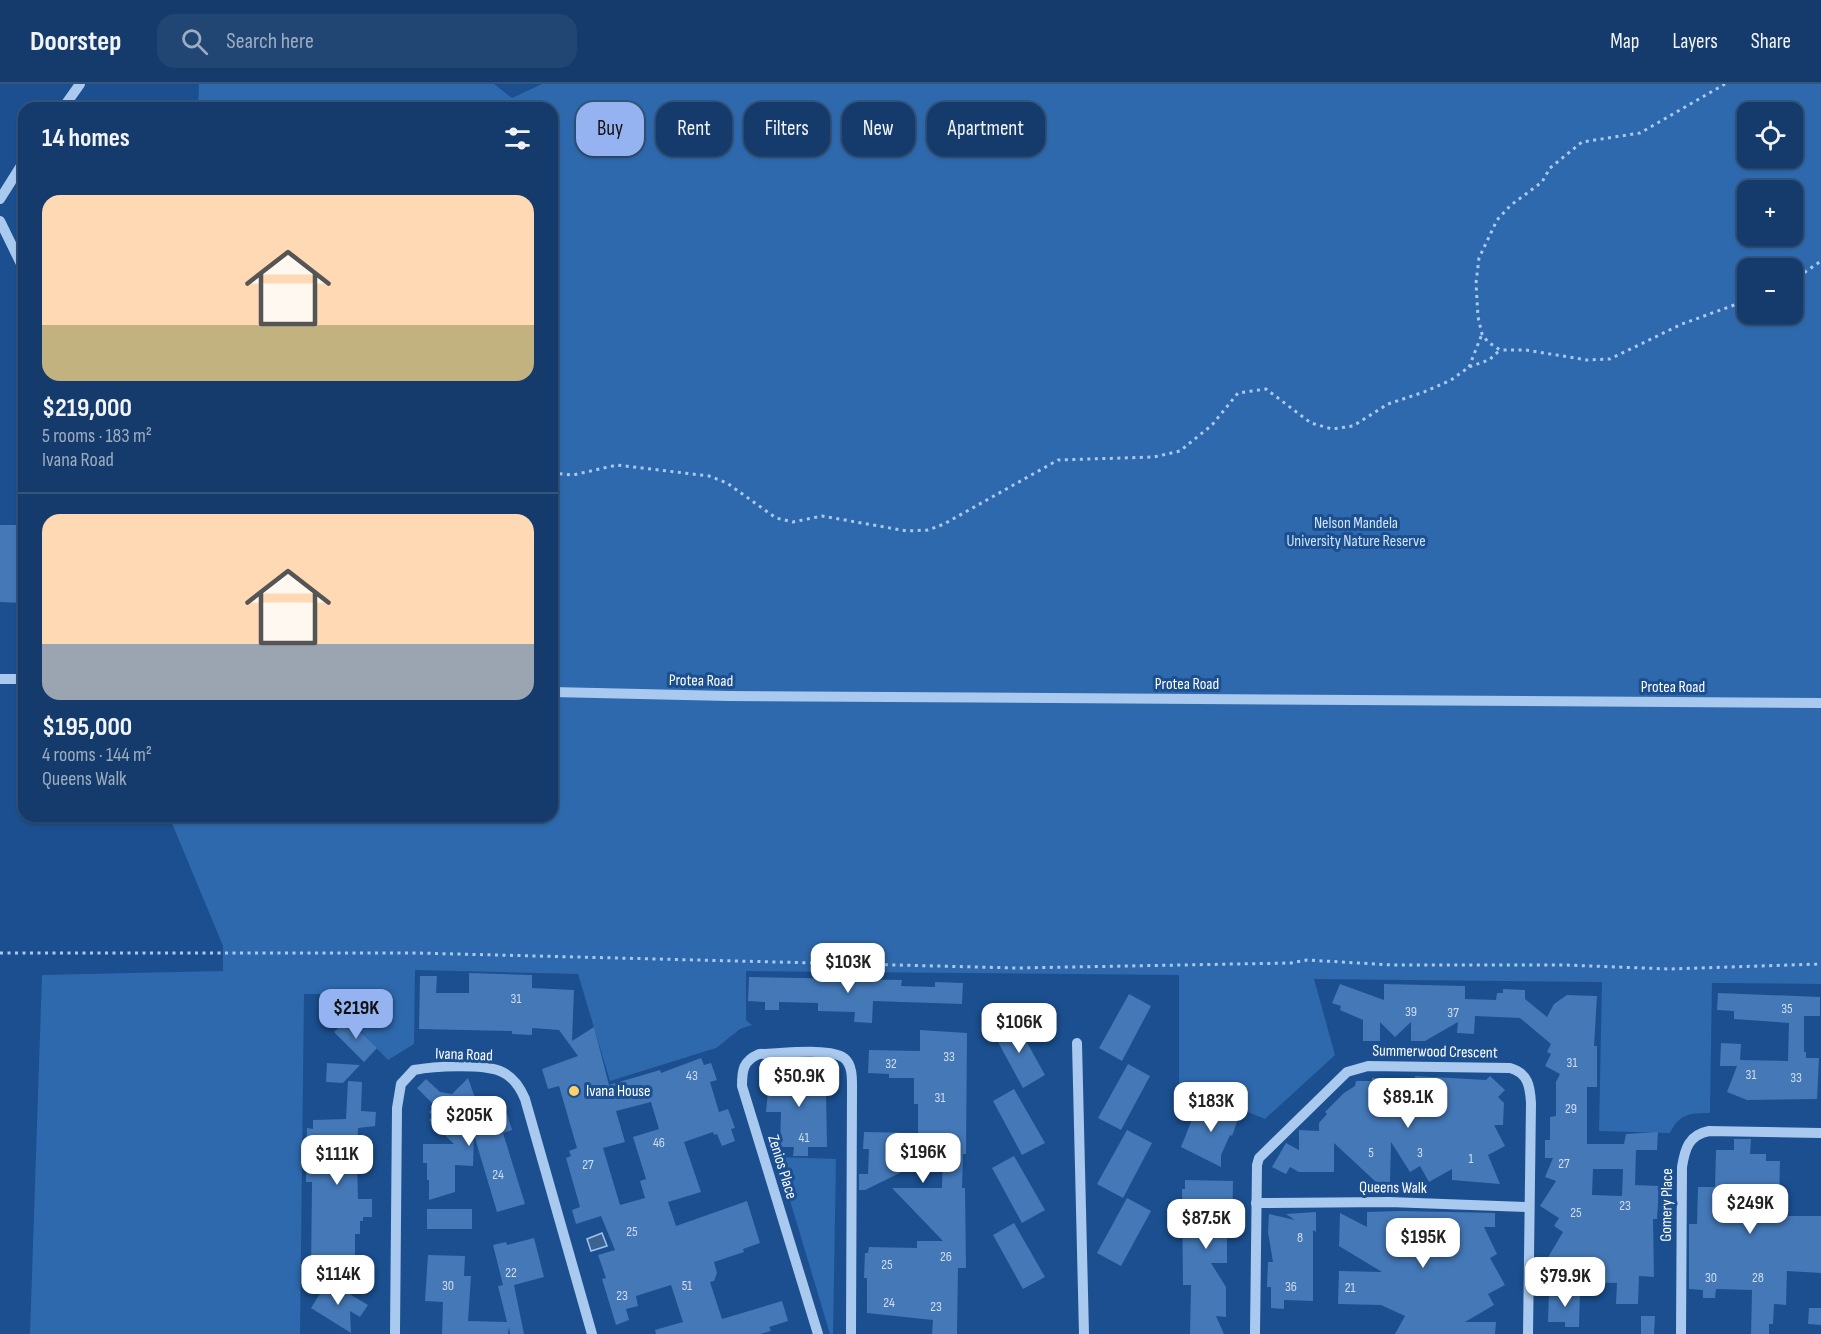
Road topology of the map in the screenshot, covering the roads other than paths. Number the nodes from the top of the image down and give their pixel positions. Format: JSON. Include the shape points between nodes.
{"nodes":[{"id":1,"x":80,"y":84,"type":"edge"},
{"id":2,"x":67,"y":102,"type":"edge"},
{"id":3,"x":18,"y":170,"type":"edge"},
{"id":4,"x":0,"y":199,"type":"edge"},
{"id":5,"x":0,"y":221,"type":"edge"},
{"id":6,"x":18,"y":258,"type":"edge"},
{"id":7,"x":0,"y":679,"type":"edge"},
{"id":8,"x":18,"y":679,"type":"edge"},
{"id":9,"x":558,"y":692,"type":"edge"},
{"id":10,"x":1821,"y":704,"type":"edge"},
{"id":11,"x":1077,"y":1043,"type":"dead end"},
{"id":12,"x":1821,"y":1133,"type":"edge"},
{"id":13,"x":1256,"y":1203,"type":"junction"},
{"id":14,"x":1529,"y":1207,"type":"junction"},
{"id":15,"x":395,"y":1334,"type":"edge"},
{"id":16,"x":592,"y":1334,"type":"edge"},
{"id":17,"x":818,"y":1334,"type":"edge"},
{"id":18,"x":851,"y":1334,"type":"edge"},
{"id":19,"x":1084,"y":1334,"type":"edge"},
{"id":20,"x":1255,"y":1334,"type":"edge"},
{"id":21,"x":1528,"y":1334,"type":"edge"},
{"id":22,"x":1681,"y":1334,"type":"edge"}],
"edges":[{"from":1,"to":2,"type":"street"},
{"from":3,"to":4,"type":"street"},
{"from":5,"to":6,"type":"street"},
{"from":7,"to":8,"type":"street"},
{"from":9,"to":10,"type":"street","name":"Protea Road"},
{"from":11,"to":19,"type":"street"},
{"from":12,"to":22,"type":"street","name":"Gomery Place","via":[[1709,1131],[1694,1136],[1687,1144],[1682,1167]]},
{"from":13,"to":14,"type":"street","name":"Queens Walk"},
{"from":13,"to":14,"type":"street","name":"Summerwood Crescent","via":[[1257,1165],[1265,1150],[1347,1072],[1368,1065],[1520,1071],[1530,1087]]},
{"from":13,"to":20,"type":"street","name":"Summerwood Crescent"},
{"from":14,"to":21,"type":"street","name":"Summerwood Crescent"},
{"from":15,"to":16,"type":"street","name":"Ivana Road","via":[[397,1108],[401,1084],[414,1070],[481,1068],[500,1071],[514,1080],[525,1099]]},
{"from":17,"to":18,"type":"street","name":"Zenios Place","via":[[742,1086],[743,1066],[759,1054],[833,1052],[849,1065]]}]}
